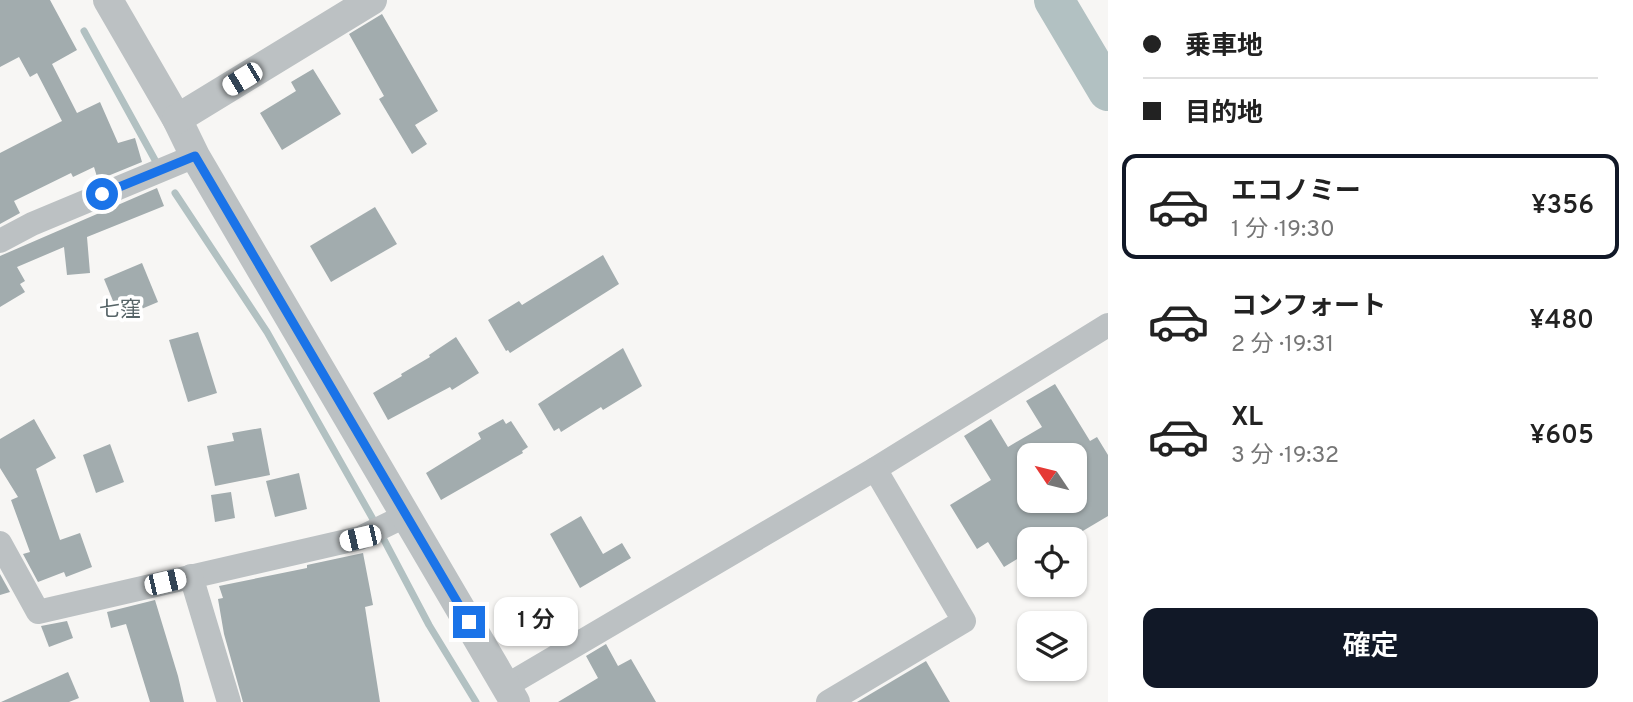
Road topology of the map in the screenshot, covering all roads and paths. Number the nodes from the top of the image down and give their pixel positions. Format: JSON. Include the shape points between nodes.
{"nodes":[{"id":1,"x":108,"y":0,"type":"edge"},
{"id":2,"x":372,"y":0,"type":"edge"},
{"id":3,"x":177,"y":119,"type":"junction"},
{"id":4,"x":195,"y":156,"type":"junction"},
{"id":5,"x":0,"y":241,"type":"edge"},
{"id":6,"x":1108,"y":325,"type":"edge"},
{"id":7,"x":876,"y":469,"type":"junction"},
{"id":8,"x":407,"y":515,"type":"junction"},
{"id":9,"x":0,"y":543,"type":"edge"},
{"id":10,"x":191,"y":576,"type":"junction"},
{"id":11,"x":511,"y":694,"type":"edge"},
{"id":12,"x":229,"y":702,"type":"edge"},
{"id":13,"x":828,"y":702,"type":"edge"}],
"edges":[{"from":1,"to":3,"type":"street"},
{"from":2,"to":3,"type":"street"},
{"from":3,"to":4,"type":"street"},
{"from":4,"to":5,"type":"street"},
{"from":4,"to":8,"type":"street"},
{"from":6,"to":7,"type":"street"},
{"from":7,"to":11,"type":"street"},
{"from":7,"to":13,"type":"street","via":[[964,621]]},
{"from":8,"to":10,"type":"street","via":[[360,538]]},
{"from":8,"to":11,"type":"street"},
{"from":9,"to":10,"type":"street","via":[[38,612]]},
{"from":10,"to":12,"type":"street"}]}
